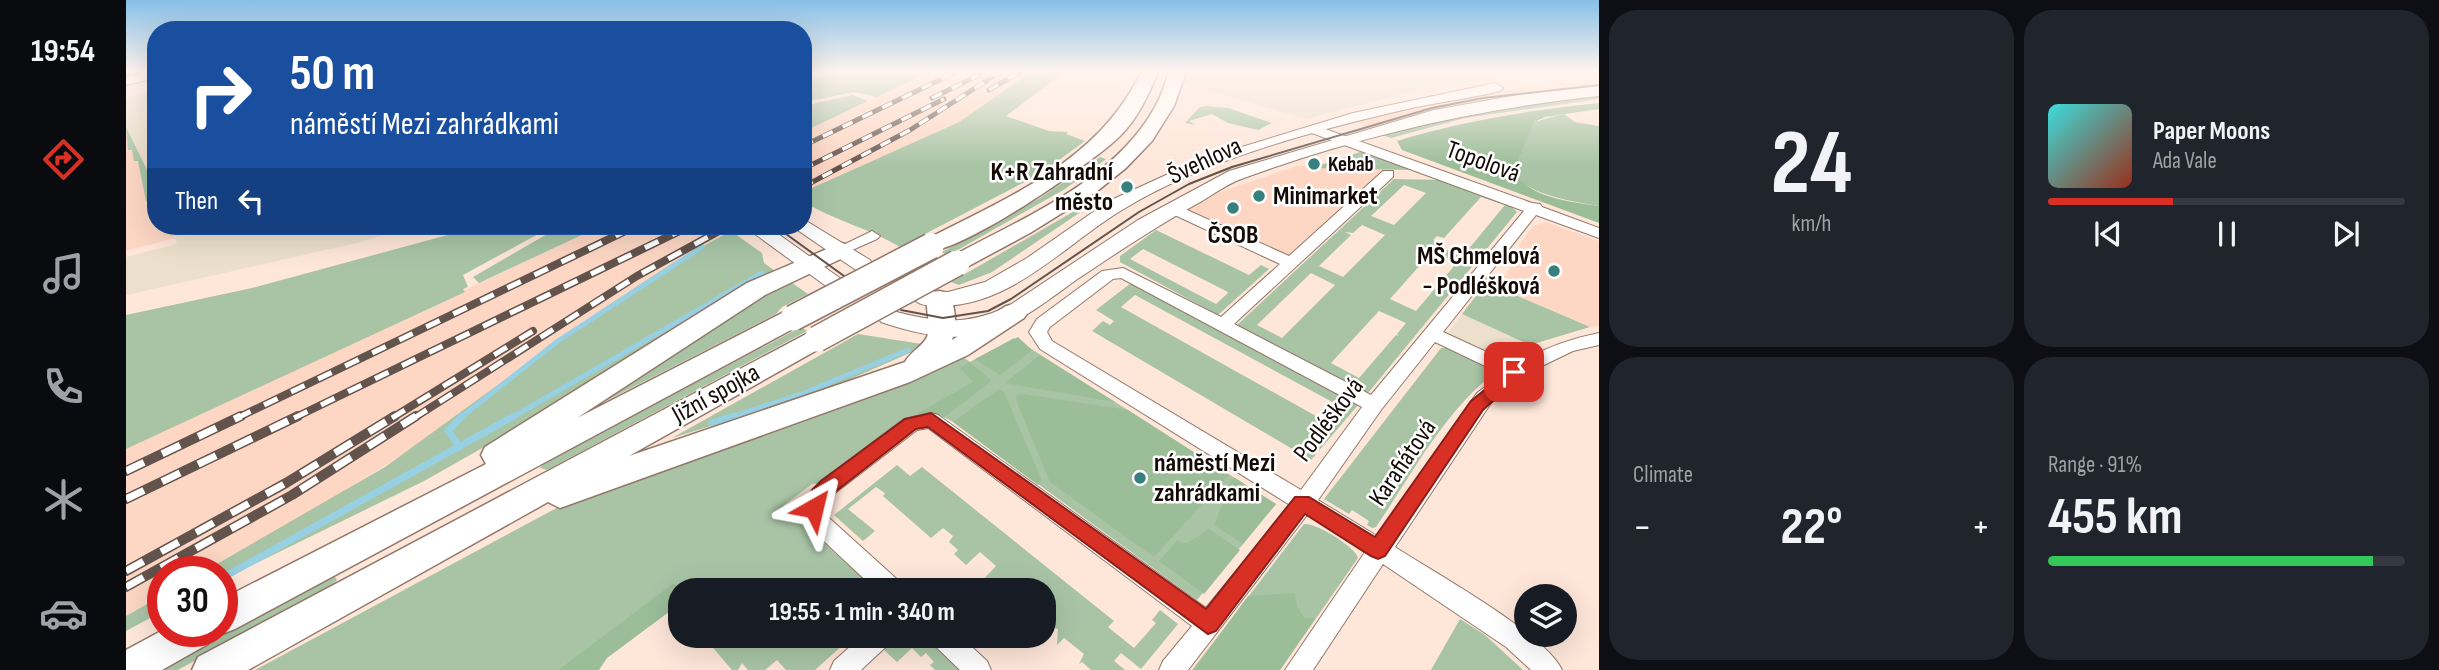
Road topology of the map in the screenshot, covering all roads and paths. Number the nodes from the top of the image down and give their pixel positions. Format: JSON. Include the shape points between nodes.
{"nodes":[{"id":1,"x":1134,"y":103,"type":"edge"},
{"id":2,"x":1165,"y":103,"type":"edge"},
{"id":3,"x":1417,"y":103,"type":"edge"},
{"id":4,"x":1496,"y":103,"type":"edge"},
{"id":5,"x":1314,"y":128,"type":"junction"},
{"id":6,"x":1348,"y":140,"type":"junction"},
{"id":7,"x":1119,"y":162,"type":"joint"},
{"id":8,"x":1388,"y":174,"type":"dead end"},
{"id":9,"x":1535,"y":207,"type":"junction"},
{"id":10,"x":1171,"y":208,"type":"junction"},
{"id":11,"x":812,"y":231,"type":"edge"},
{"id":12,"x":1599,"y":233,"type":"edge"},
{"id":13,"x":767,"y":235,"type":"edge"},
{"id":14,"x":872,"y":236,"type":"dead end"},
{"id":15,"x":841,"y":250,"type":"junction"},
{"id":16,"x":957,"y":263,"type":"joint"},
{"id":17,"x":1290,"y":263,"type":"junction"},
{"id":18,"x":808,"y":264,"type":"junction"},
{"id":19,"x":863,"y":265,"type":"dead end"},
{"id":20,"x":833,"y":281,"type":"dead end"},
{"id":21,"x":931,"y":298,"type":"joint"},
{"id":22,"x":1016,"y":312,"type":"junction"},
{"id":23,"x":889,"y":317,"type":"dead end"},
{"id":24,"x":1224,"y":324,"type":"junction"},
{"id":25,"x":944,"y":329,"type":"junction"},
{"id":26,"x":1432,"y":334,"type":"junction"},
{"id":27,"x":1599,"y":339,"type":"edge"},
{"id":28,"x":1514,"y":372,"type":"junction"},
{"id":29,"x":905,"y":374,"type":"junction"},
{"id":30,"x":1374,"y":405,"type":"junction"},
{"id":31,"x":1302,"y":503,"type":"junction"},
{"id":32,"x":454,"y":537,"type":"junction"},
{"id":33,"x":1378,"y":550,"type":"junction"},
{"id":34,"x":313,"y":568,"type":"junction"},
{"id":35,"x":879,"y":578,"type":"edge"},
{"id":36,"x":238,"y":608,"type":"edge"},
{"id":37,"x":1208,"y":623,"type":"junction"},
{"id":38,"x":168,"y":647,"type":"edge"},
{"id":39,"x":867,"y":648,"type":"edge"},
{"id":40,"x":955,"y":648,"type":"edge"},
{"id":41,"x":126,"y":670,"type":"edge"},
{"id":42,"x":211,"y":670,"type":"edge"},
{"id":43,"x":843,"y":670,"type":"edge"},
{"id":44,"x":978,"y":670,"type":"edge"},
{"id":45,"x":1171,"y":670,"type":"edge"},
{"id":46,"x":1298,"y":670,"type":"edge"},
{"id":47,"x":1549,"y":670,"type":"edge"}],
"edges":[{"from":1,"to":34,"type":"highway","name":"Jižní spojka","bridge":true,"via":[[1127,117],[1091,152],[1032,191]]},
{"from":2,"to":7,"type":"highway","name":"Jižní spojka","via":[[1159,117]]},
{"from":3,"to":5,"type":"main road","name":"Švehlova"},
{"from":4,"to":6,"type":"main road","name":"Švehlova"},
{"from":5,"to":6,"type":"street","name":"Topolová"},
{"from":5,"to":21,"type":"main road","name":"Švehlova","via":[[1172,174],[1118,204],[1000,283],[968,296]]},
{"from":6,"to":9,"type":"street","name":"Topolová"},
{"from":6,"to":10,"type":"main road","name":"Švehlova","via":[[1235,175]]},
{"from":7,"to":16,"type":"highway","name":"Jižní spojka","via":[[1083,189]]},
{"from":8,"to":17,"type":"street"},
{"from":9,"to":12,"type":"street","name":"Topolová"},
{"from":9,"to":26,"type":"street","name":"Podléšková"},
{"from":10,"to":17,"type":"street"},
{"from":10,"to":22,"type":"main road","name":"Švehlova"},
{"from":11,"to":15,"type":"main road"},
{"from":13,"to":18,"type":"main road"},
{"from":14,"to":15,"type":"street"},
{"from":15,"to":18,"type":"highway"},
{"from":15,"to":19,"type":"main road"},
{"from":16,"to":32,"type":"highway","name":"Jižní spojka","bridge":true},
{"from":17,"to":24,"type":"street"},
{"from":18,"to":20,"type":"main road"},
{"from":18,"to":34,"type":"highway","via":[[756,289]]},
{"from":21,"to":25,"type":"highway"},
{"from":22,"to":25,"type":"main road","name":"Švehlova","via":[[981,326]]},
{"from":22,"to":29,"type":"highway","via":[[950,355]]},
{"from":23,"to":25,"type":"main road","name":"Švehlova"},
{"from":24,"to":30,"type":"street"},
{"from":24,"to":31,"type":"street","via":[[1132,276],[1116,273],[1043,323],[1038,332],[1046,345]]},
{"from":25,"to":29,"type":"highway","via":[[932,350]]},
{"from":26,"to":28,"type":"street"},
{"from":26,"to":30,"type":"street","name":"Podléšková"},
{"from":27,"to":28,"type":"street","name":"Karafiátová","via":[[1548,354]]},
{"from":28,"to":33,"type":"street","name":"Karafiátová","via":[[1477,405]]},
{"from":29,"to":32,"type":"highway","via":[[683,448]]},
{"from":30,"to":31,"type":"street","name":"Podléšková"},
{"from":31,"to":33,"type":"street"},
{"from":31,"to":37,"type":"street","name":"Podléšková"},
{"from":32,"to":42,"type":"highway","name":"Jižní spojka"},
{"from":33,"to":46,"type":"street","name":"Karafiátová"},
{"from":33,"to":47,"type":"street","via":[[1516,639]]},
{"from":34,"to":36,"type":"highway","name":"Jižní spojka"},
{"from":35,"to":37,"type":"street","via":[[818,521],[815,504],[828,487],[911,424],[927,420],[942,425]]},
{"from":37,"to":45,"type":"street","name":"Podléšková"},
{"from":38,"to":41,"type":"highway"},
{"from":39,"to":43,"type":"street"},
{"from":40,"to":44,"type":"street"}]}
